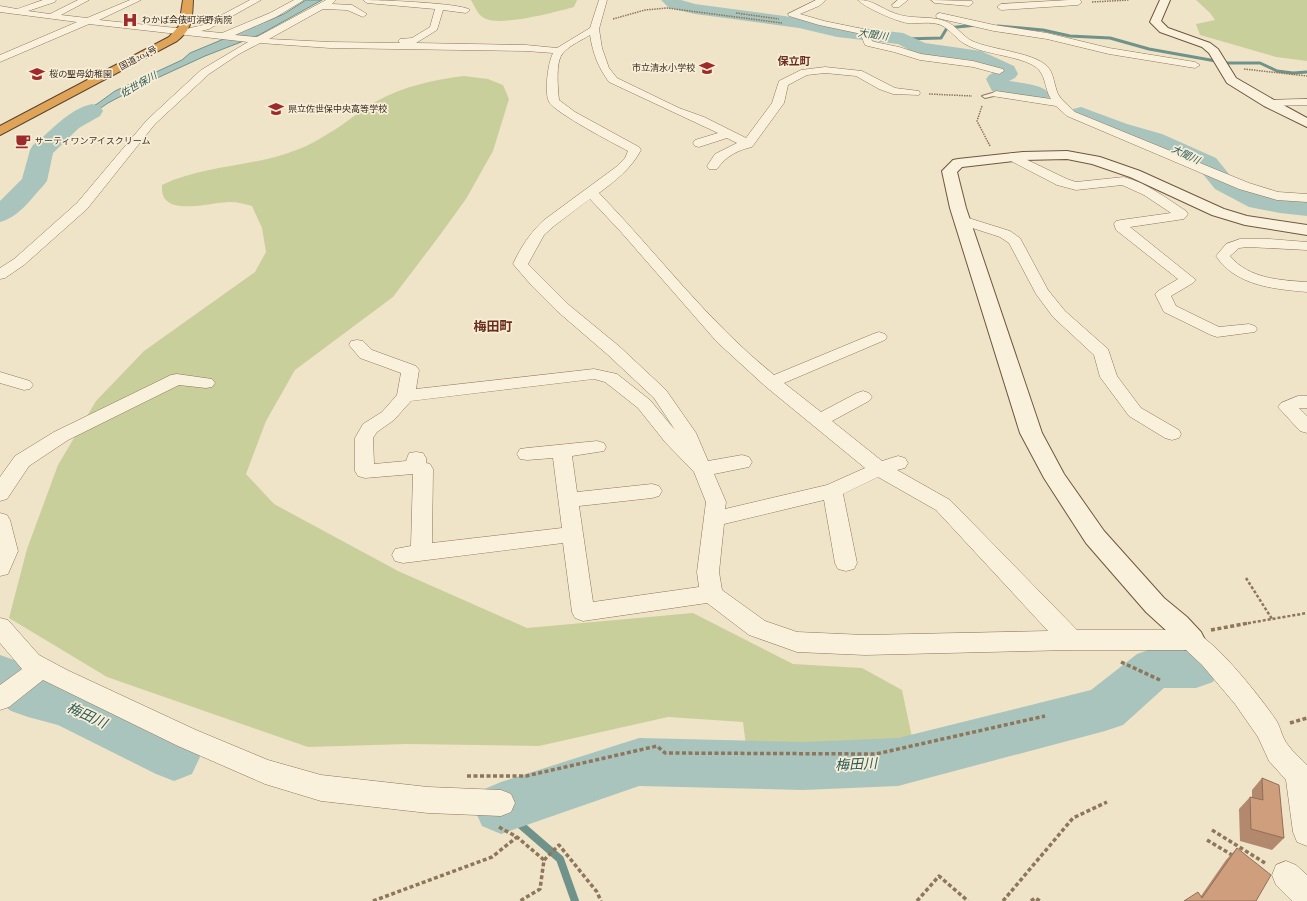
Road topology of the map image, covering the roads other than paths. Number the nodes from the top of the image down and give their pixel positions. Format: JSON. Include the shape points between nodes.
{"nodes":[{"id":1,"x":52,"y":0,"type":"edge"},
{"id":2,"x":85,"y":0,"type":"edge"},
{"id":3,"x":137,"y":0,"type":"edge"},
{"id":4,"x":188,"y":0,"type":"edge"},
{"id":5,"x":257,"y":0,"type":"edge"},
{"id":6,"x":300,"y":0,"type":"edge"},
{"id":7,"x":332,"y":0,"type":"edge"},
{"id":8,"x":367,"y":0,"type":"edge"},
{"id":9,"x":603,"y":0,"type":"edge"},
{"id":10,"x":822,"y":0,"type":"edge"},
{"id":11,"x":862,"y":0,"type":"edge"},
{"id":12,"x":904,"y":0,"type":"edge"},
{"id":13,"x":935,"y":0,"type":"edge"},
{"id":14,"x":1165,"y":0,"type":"edge"},
{"id":15,"x":1078,"y":2,"type":"road end"},
{"id":16,"x":969,"y":4,"type":"dead end"},
{"id":17,"x":323,"y":6,"type":"junction"},
{"id":18,"x":440,"y":7,"type":"junction"},
{"id":19,"x":1001,"y":7,"type":"dead end"},
{"id":20,"x":0,"y":8,"type":"edge"},
{"id":21,"x":466,"y":10,"type":"dead end"},
{"id":22,"x":17,"y":11,"type":"junction"},
{"id":23,"x":363,"y":14,"type":"dead end"},
{"id":24,"x":0,"y":16,"type":"edge"},
{"id":25,"x":53,"y":17,"type":"junction"},
{"id":26,"x":88,"y":20,"type":"junction"},
{"id":27,"x":595,"y":27,"type":"junction"},
{"id":28,"x":182,"y":32,"type":"junction"},
{"id":29,"x":226,"y":37,"type":"junction"},
{"id":30,"x":258,"y":41,"type":"junction"},
{"id":31,"x":330,"y":45,"type":"junction"},
{"id":32,"x":559,"y":51,"type":"junction"},
{"id":33,"x":0,"y":59,"type":"edge"},
{"id":34,"x":1195,"y":64,"type":"dead end"},
{"id":35,"x":999,"y":71,"type":"dead end"},
{"id":36,"x":915,"y":93,"type":"road end"},
{"id":37,"x":990,"y":95,"type":"road end"},
{"id":38,"x":1307,"y":102,"type":"edge"},
{"id":39,"x":1058,"y":103,"type":"junction"},
{"id":40,"x":1269,"y":103,"type":"junction"},
{"id":41,"x":1307,"y":123,"type":"edge"},
{"id":42,"x":0,"y":131,"type":"edge"},
{"id":43,"x":727,"y":134,"type":"junction"},
{"id":44,"x":745,"y":142,"type":"junction"},
{"id":45,"x":699,"y":143,"type":"dead end"},
{"id":46,"x":1013,"y":157,"type":"junction"},
{"id":47,"x":713,"y":166,"type":"dead end"},
{"id":48,"x":591,"y":192,"type":"junction"},
{"id":49,"x":1307,"y":198,"type":"edge"},
{"id":50,"x":962,"y":220,"type":"junction"},
{"id":51,"x":1307,"y":230,"type":"edge"},
{"id":52,"x":1307,"y":246,"type":"edge"},
{"id":53,"x":0,"y":275,"type":"edge"},
{"id":54,"x":1307,"y":287,"type":"edge"},
{"id":55,"x":1249,"y":329,"type":"dead end"},
{"id":56,"x":880,"y":337,"type":"dead end"},
{"id":57,"x":357,"y":345,"type":"dead end"},
{"id":58,"x":0,"y":377,"type":"edge"},
{"id":59,"x":771,"y":382,"type":"junction"},
{"id":60,"x":206,"y":383,"type":"dead end"},
{"id":61,"x":24,"y":386,"type":"dead end"},
{"id":62,"x":406,"y":396,"type":"junction"},
{"id":63,"x":863,"y":398,"type":"dead end"},
{"id":64,"x":1307,"y":402,"type":"edge"},
{"id":65,"x":819,"y":421,"type":"junction"},
{"id":66,"x":1307,"y":427,"type":"edge"},
{"id":67,"x":1172,"y":434,"type":"dead end"},
{"id":68,"x":597,"y":447,"type":"dead end"},
{"id":69,"x":562,"y":451,"type":"junction"},
{"id":70,"x":527,"y":454,"type":"dead end"},
{"id":71,"x":742,"y":462,"type":"dead end"},
{"id":72,"x":898,"y":463,"type":"dead end"},
{"id":73,"x":702,"y":469,"type":"junction"},
{"id":74,"x":879,"y":469,"type":"junction"},
{"id":75,"x":832,"y":491,"type":"junction"},
{"id":76,"x":0,"y":494,"type":"edge"},
{"id":77,"x":641,"y":497,"type":"dead end"},
{"id":78,"x":568,"y":500,"type":"junction"},
{"id":79,"x":714,"y":519,"type":"junction"},
{"id":80,"x":0,"y":520,"type":"edge"},
{"id":81,"x":573,"y":534,"type":"junction"},
{"id":82,"x":846,"y":563,"type":"dead end"},
{"id":83,"x":0,"y":568,"type":"edge"},
{"id":84,"x":711,"y":594,"type":"junction"},
{"id":85,"x":0,"y":627,"type":"edge"},
{"id":86,"x":1071,"y":640,"type":"junction"},
{"id":87,"x":1191,"y":640,"type":"junction"},
{"id":88,"x":41,"y":668,"type":"junction"},
{"id":89,"x":0,"y":699,"type":"edge"},
{"id":90,"x":501,"y":803,"type":"road end"},
{"id":91,"x":1307,"y":832,"type":"edge"}],
"edges":[{"from":1,"to":22,"type":"street"},
{"from":2,"to":25,"type":"street"},
{"from":3,"to":26,"type":"street"},
{"from":4,"to":28,"type":"highway","via":[[185,28]]},
{"from":5,"to":28,"type":"street","via":[[206,27]]},
{"from":6,"to":29,"type":"street"},
{"from":7,"to":17,"type":"street"},
{"from":8,"to":18,"type":"street"},
{"from":9,"to":27,"type":"street"},
{"from":10,"to":35,"type":"street","via":[[792,14],[860,31],[865,33],[868,43],[874,45],[928,58],[984,65]]},
{"from":11,"to":39,"type":"street","via":[[891,15],[908,20],[943,23],[967,42],[1029,60],[1043,68]]},
{"from":12,"to":34,"type":"street","via":[[896,5],[974,24],[1047,36],[1109,51]]},
{"from":13,"to":16,"type":"street"},
{"from":14,"to":40,"type":"street","via":[[1155,22],[1158,27],[1206,45],[1214,51],[1232,80]]},
{"from":15,"to":19,"type":"street"},
{"from":17,"to":23,"type":"street","via":[[349,7]]},
{"from":17,"to":30,"type":"street"},
{"from":18,"to":21,"type":"street"},
{"from":18,"to":31,"type":"street","via":[[434,28],[414,41]]},
{"from":20,"to":22,"type":"street"},
{"from":22,"to":25,"type":"street"},
{"from":24,"to":25,"type":"street"},
{"from":25,"to":26,"type":"street"},
{"from":26,"to":28,"type":"street"},
{"from":26,"to":33,"type":"street","via":[[82,25]]},
{"from":27,"to":32,"type":"street"},
{"from":27,"to":43,"type":"street","via":[[597,48],[604,68],[613,80]]},
{"from":28,"to":29,"type":"street"},
{"from":28,"to":42,"type":"highway","name":"国道204号"},
{"from":29,"to":30,"type":"street"},
{"from":30,"to":31,"type":"street"},
{"from":30,"to":53,"type":"street","via":[[205,72],[166,107],[82,206],[19,262]]},
{"from":31,"to":32,"type":"street","via":[[490,47]]},
{"from":32,"to":48,"type":"street","via":[[552,89],[554,101],[571,114],[635,150],[633,157],[622,168]]},
{"from":36,"to":44,"type":"street","via":[[888,89],[858,73],[825,70],[805,72],[783,82],[778,103],[748,144]]},
{"from":37,"to":39,"type":"street"},
{"from":38,"to":40,"type":"street"},
{"from":39,"to":49,"type":"street","via":[[1070,114],[1244,186],[1277,196]]},
{"from":40,"to":41,"type":"street"},
{"from":43,"to":44,"type":"street"},
{"from":43,"to":45,"type":"street"},
{"from":44,"to":47,"type":"street","via":[[720,157]]},
{"from":46,"to":50,"type":"street","via":[[958,163],[952,167],[949,171]]},
{"from":46,"to":51,"type":"street","via":[[1066,156],[1096,160],[1135,174],[1218,212],[1245,220]]},
{"from":46,"to":55,"type":"street","via":[[1062,182],[1076,186],[1124,181],[1149,192],[1181,214],[1121,224],[1121,227],[1188,280],[1163,294],[1170,309],[1217,332]]},
{"from":48,"to":59,"type":"street","via":[[723,339]]},
{"from":48,"to":73,"type":"street","via":[[540,231],[520,264],[537,284],[660,394],[687,433]]},
{"from":50,"to":67,"type":"street","via":[[1005,234],[1015,241],[1041,291],[1059,314],[1102,353],[1109,377],[1135,412]]},
{"from":50,"to":87,"type":"street","via":[[1031,433],[1055,478],[1095,537]]},
{"from":52,"to":54,"type":"street","via":[[1236,244],[1226,250],[1223,256],[1229,265],[1242,273],[1277,284]]},
{"from":56,"to":59,"type":"street"},
{"from":57,"to":62,"type":"street","via":[[366,354],[410,370]]},
{"from":58,"to":61,"type":"street"},
{"from":59,"to":65,"type":"street"},
{"from":60,"to":76,"type":"street","via":[[177,379],[62,436],[22,461]]},
{"from":62,"to":73,"type":"street","via":[[594,374],[611,378],[644,404]]},
{"from":62,"to":81,"type":"street","via":[[388,416],[370,428],[364,438],[365,471],[416,461],[423,469],[412,554]]},
{"from":63,"to":65,"type":"street"},
{"from":64,"to":66,"type":"street","via":[[1298,402],[1287,407]]},
{"from":65,"to":74,"type":"street"},
{"from":68,"to":69,"type":"street"},
{"from":69,"to":70,"type":"street"},
{"from":69,"to":78,"type":"street"},
{"from":71,"to":73,"type":"street"},
{"from":72,"to":74,"type":"street"},
{"from":73,"to":79,"type":"street","via":[[716,502]]},
{"from":74,"to":75,"type":"street"},
{"from":74,"to":86,"type":"street","via":[[943,505]]},
{"from":75,"to":79,"type":"street"},
{"from":75,"to":82,"type":"street"},
{"from":77,"to":78,"type":"street"},
{"from":78,"to":81,"type":"street"},
{"from":79,"to":84,"type":"street","via":[[708,572]]},
{"from":80,"to":83,"type":"street","via":[[7,551]]},
{"from":81,"to":84,"type":"street","via":[[583,612]]},
{"from":84,"to":86,"type":"street","via":[[757,628],[797,642],[865,645]]},
{"from":85,"to":88,"type":"street","via":[[31,662]]},
{"from":86,"to":87,"type":"street"},
{"from":87,"to":91,"type":"street","via":[[1244,696],[1268,730],[1278,753],[1299,775]]},
{"from":88,"to":89,"type":"street"},
{"from":88,"to":90,"type":"street","via":[[187,738],[265,772],[321,788],[428,800]]}]}
